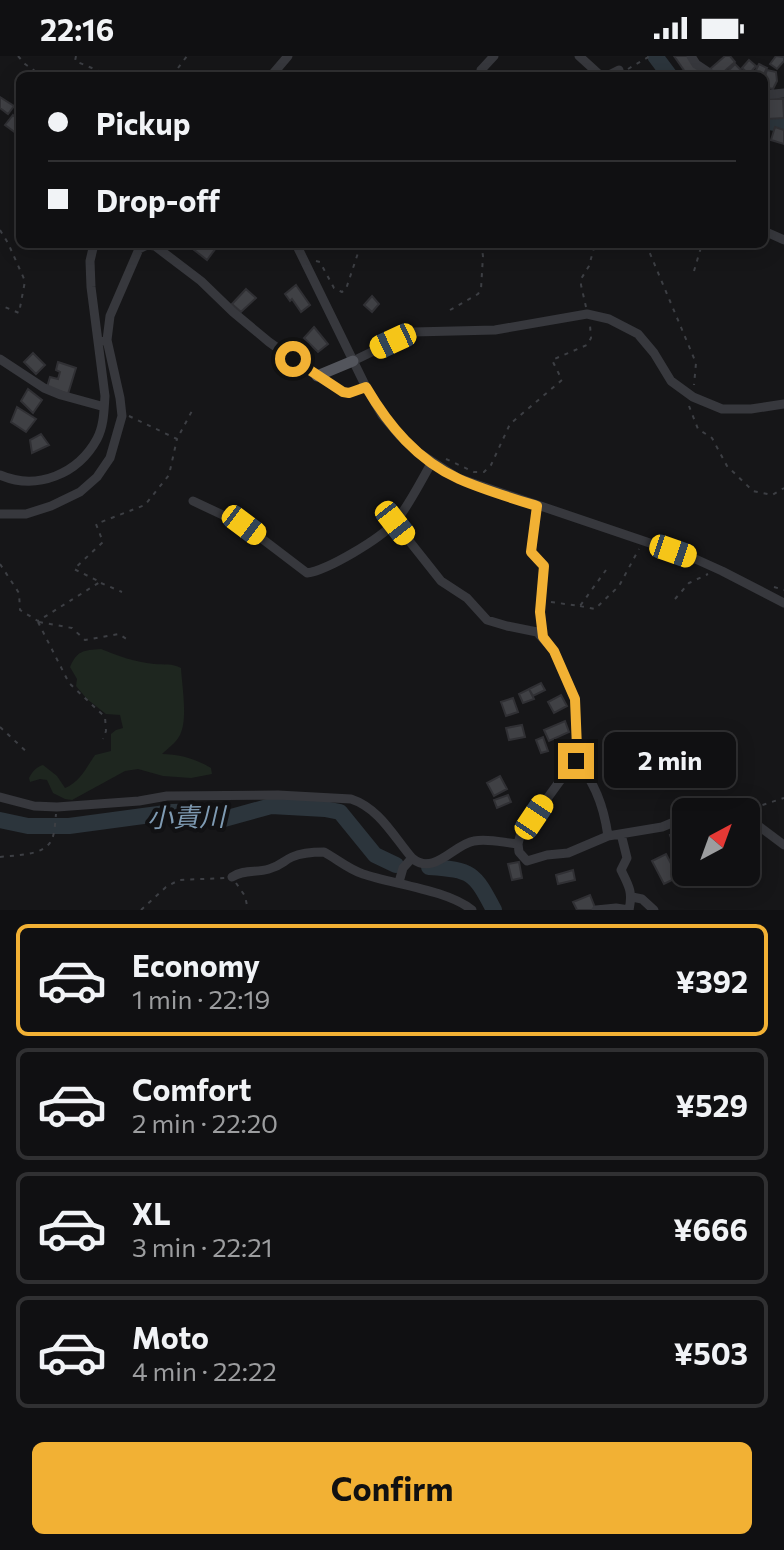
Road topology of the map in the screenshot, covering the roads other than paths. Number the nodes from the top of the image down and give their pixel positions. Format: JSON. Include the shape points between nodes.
{"nodes":[{"id":1,"x":288,"y":56,"type":"edge"},
{"id":2,"x":494,"y":56,"type":"edge"},
{"id":3,"x":579,"y":56,"type":"edge"},
{"id":4,"x":691,"y":56,"type":"edge"},
{"id":5,"x":619,"y":70,"type":"road end"},
{"id":6,"x":274,"y":72,"type":"edge"},
{"id":7,"x":483,"y":72,"type":"edge"},
{"id":8,"x":597,"y":72,"type":"edge"},
{"id":9,"x":615,"y":72,"type":"edge"},
{"id":10,"x":708,"y":72,"type":"edge"},
{"id":11,"x":93,"y":248,"type":"edge"},
{"id":12,"x":141,"y":248,"type":"edge"},
{"id":13,"x":158,"y":248,"type":"edge"},
{"id":14,"x":298,"y":248,"type":"edge"},
{"id":15,"x":103,"y":341,"type":"junction"},
{"id":16,"x":0,"y":359,"type":"edge"},
{"id":17,"x":353,"y":361,"type":"junction"},
{"id":18,"x":317,"y":376,"type":"junction"},
{"id":19,"x":366,"y":387,"type":"junction"},
{"id":20,"x":784,"y":404,"type":"edge"},
{"id":21,"x":104,"y":405,"type":"junction"},
{"id":22,"x":432,"y":462,"type":"junction"},
{"id":23,"x":0,"y":475,"type":"edge"},
{"id":24,"x":193,"y":501,"type":"dead end"},
{"id":25,"x":537,"y":506,"type":"junction"},
{"id":26,"x":0,"y":514,"type":"edge"},
{"id":27,"x":395,"y":523,"type":"junction"},
{"id":28,"x":784,"y":603,"type":"edge"},
{"id":29,"x":543,"y":637,"type":"junction"},
{"id":30,"x":573,"y":759,"type":"junction"},
{"id":31,"x":0,"y":797,"type":"edge"},
{"id":32,"x":672,"y":823,"type":"edge"},
{"id":33,"x":760,"y":823,"type":"edge"},
{"id":34,"x":621,"y":834,"type":"junction"},
{"id":35,"x":608,"y":836,"type":"junction"},
{"id":36,"x":518,"y":844,"type":"junction"},
{"id":37,"x":784,"y":845,"type":"edge"},
{"id":38,"x":412,"y":858,"type":"junction"},
{"id":39,"x":232,"y":877,"type":"road end"},
{"id":40,"x":399,"y":882,"type":"junction"},
{"id":41,"x":632,"y":897,"type":"junction"},
{"id":42,"x":472,"y":910,"type":"edge"},
{"id":43,"x":596,"y":910,"type":"edge"},
{"id":44,"x":654,"y":910,"type":"edge"}],
"edges":[{"from":1,"to":6,"type":"street"},
{"from":2,"to":7,"type":"street"},
{"from":3,"to":8,"type":"street"},
{"from":4,"to":10,"type":"street"},
{"from":5,"to":9,"type":"street"},
{"from":11,"to":15,"type":"street","via":[[91,287]]},
{"from":12,"to":15,"type":"street"},
{"from":13,"to":18,"type":"street"},
{"from":14,"to":17,"type":"street"},
{"from":15,"to":21,"type":"street"},
{"from":15,"to":26,"type":"street","via":[[111,354],[122,416],[110,458],[80,492],[26,514]]},
{"from":16,"to":21,"type":"street","via":[[44,388]]},
{"from":17,"to":18,"type":"main road"},
{"from":17,"to":19,"type":"street"},
{"from":17,"to":20,"type":"street","via":[[413,332],[495,330],[587,314],[638,334],[671,381],[693,397],[722,409]]},
{"from":18,"to":19,"type":"street","via":[[343,392]]},
{"from":19,"to":22,"type":"street","via":[[400,436]]},
{"from":21,"to":23,"type":"street","via":[[96,441],[77,465],[34,482]]},
{"from":22,"to":25,"type":"street","via":[[458,478]]},
{"from":22,"to":27,"type":"street"},
{"from":24,"to":27,"type":"street","via":[[244,525],[307,573],[341,560]]},
{"from":25,"to":28,"type":"street","via":[[691,557]]},
{"from":25,"to":29,"type":"street","via":[[531,552],[544,566]]},
{"from":27,"to":29,"type":"street","via":[[441,581],[487,620]]},
{"from":29,"to":30,"type":"street","via":[[575,699]]},
{"from":30,"to":35,"type":"street","via":[[594,788]]},
{"from":30,"to":36,"type":"street"},
{"from":31,"to":38,"type":"street","via":[[57,807],[167,796],[351,799],[373,811]]},
{"from":32,"to":34,"type":"street"},
{"from":33,"to":37,"type":"street"},
{"from":34,"to":35,"type":"street"},
{"from":34,"to":41,"type":"street","via":[[627,858],[621,870]]},
{"from":35,"to":36,"type":"street","via":[[568,853],[527,861]]},
{"from":36,"to":38,"type":"street","via":[[472,841],[426,865]]},
{"from":38,"to":40,"type":"street"},
{"from":39,"to":40,"type":"street","via":[[283,865],[294,856],[324,852],[362,874]]},
{"from":40,"to":42,"type":"street"},
{"from":41,"to":43,"type":"street","via":[[629,910]]},
{"from":41,"to":44,"type":"street"}]}
